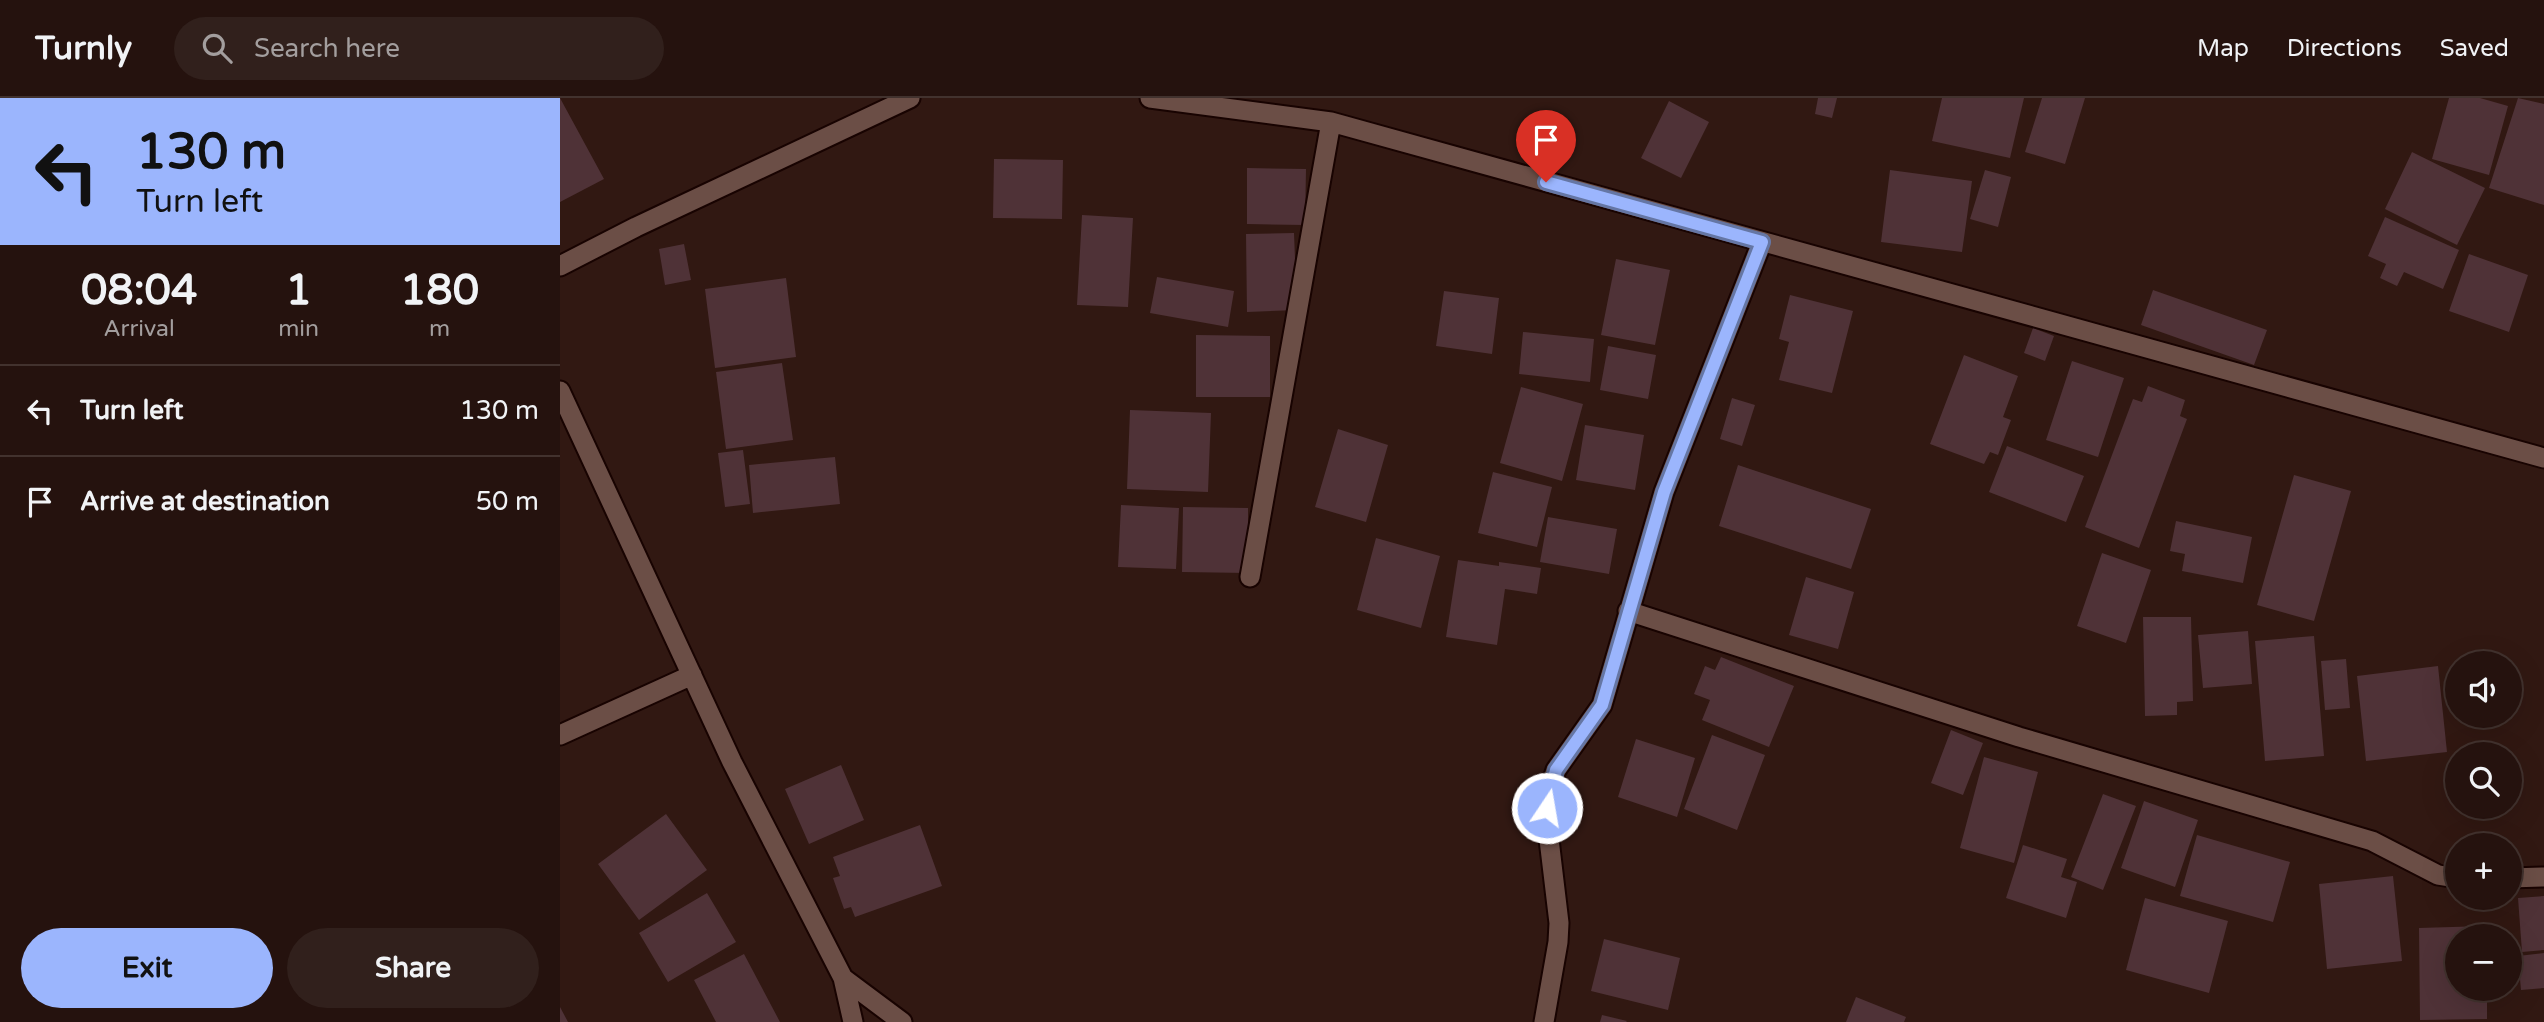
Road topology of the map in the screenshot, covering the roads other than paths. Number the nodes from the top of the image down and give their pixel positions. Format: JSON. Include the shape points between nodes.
{"nodes":[{"id":1,"x":910,"y":98,"type":"edge"},
{"id":2,"x":1150,"y":98,"type":"edge"},
{"id":3,"x":1331,"y":122,"type":"junction"},
{"id":4,"x":1762,"y":242,"type":"junction"},
{"id":5,"x":560,"y":266,"type":"edge"},
{"id":6,"x":560,"y":391,"type":"edge"},
{"id":7,"x":2544,"y":458,"type":"edge"},
{"id":8,"x":1250,"y":578,"type":"dead end"},
{"id":9,"x":1628,"y":611,"type":"junction"},
{"id":10,"x":692,"y":676,"type":"junction"},
{"id":11,"x":560,"y":734,"type":"edge"},
{"id":12,"x":2445,"y":875,"type":"edge"},
{"id":13,"x":2544,"y":877,"type":"edge"},
{"id":14,"x":2522,"y":878,"type":"edge"},
{"id":15,"x":843,"y":978,"type":"junction"},
{"id":16,"x":853,"y":1022,"type":"edge"},
{"id":17,"x":902,"y":1022,"type":"edge"},
{"id":18,"x":1544,"y":1022,"type":"edge"}],
"edges":[{"from":1,"to":5,"type":"street"},
{"from":2,"to":3,"type":"street"},
{"from":3,"to":4,"type":"street"},
{"from":3,"to":8,"type":"street"},
{"from":4,"to":7,"type":"street"},
{"from":4,"to":9,"type":"street","via":[[1664,492]]},
{"from":6,"to":10,"type":"street"},
{"from":9,"to":12,"type":"street","via":[[2019,737],[2372,841]]},
{"from":9,"to":18,"type":"street","via":[[1602,705],[1556,770],[1550,788],[1549,842],[1559,923]]},
{"from":10,"to":11,"type":"street"},
{"from":10,"to":15,"type":"street"},
{"from":13,"to":14,"type":"street"},
{"from":15,"to":16,"type":"street"},
{"from":15,"to":17,"type":"street"}]}
